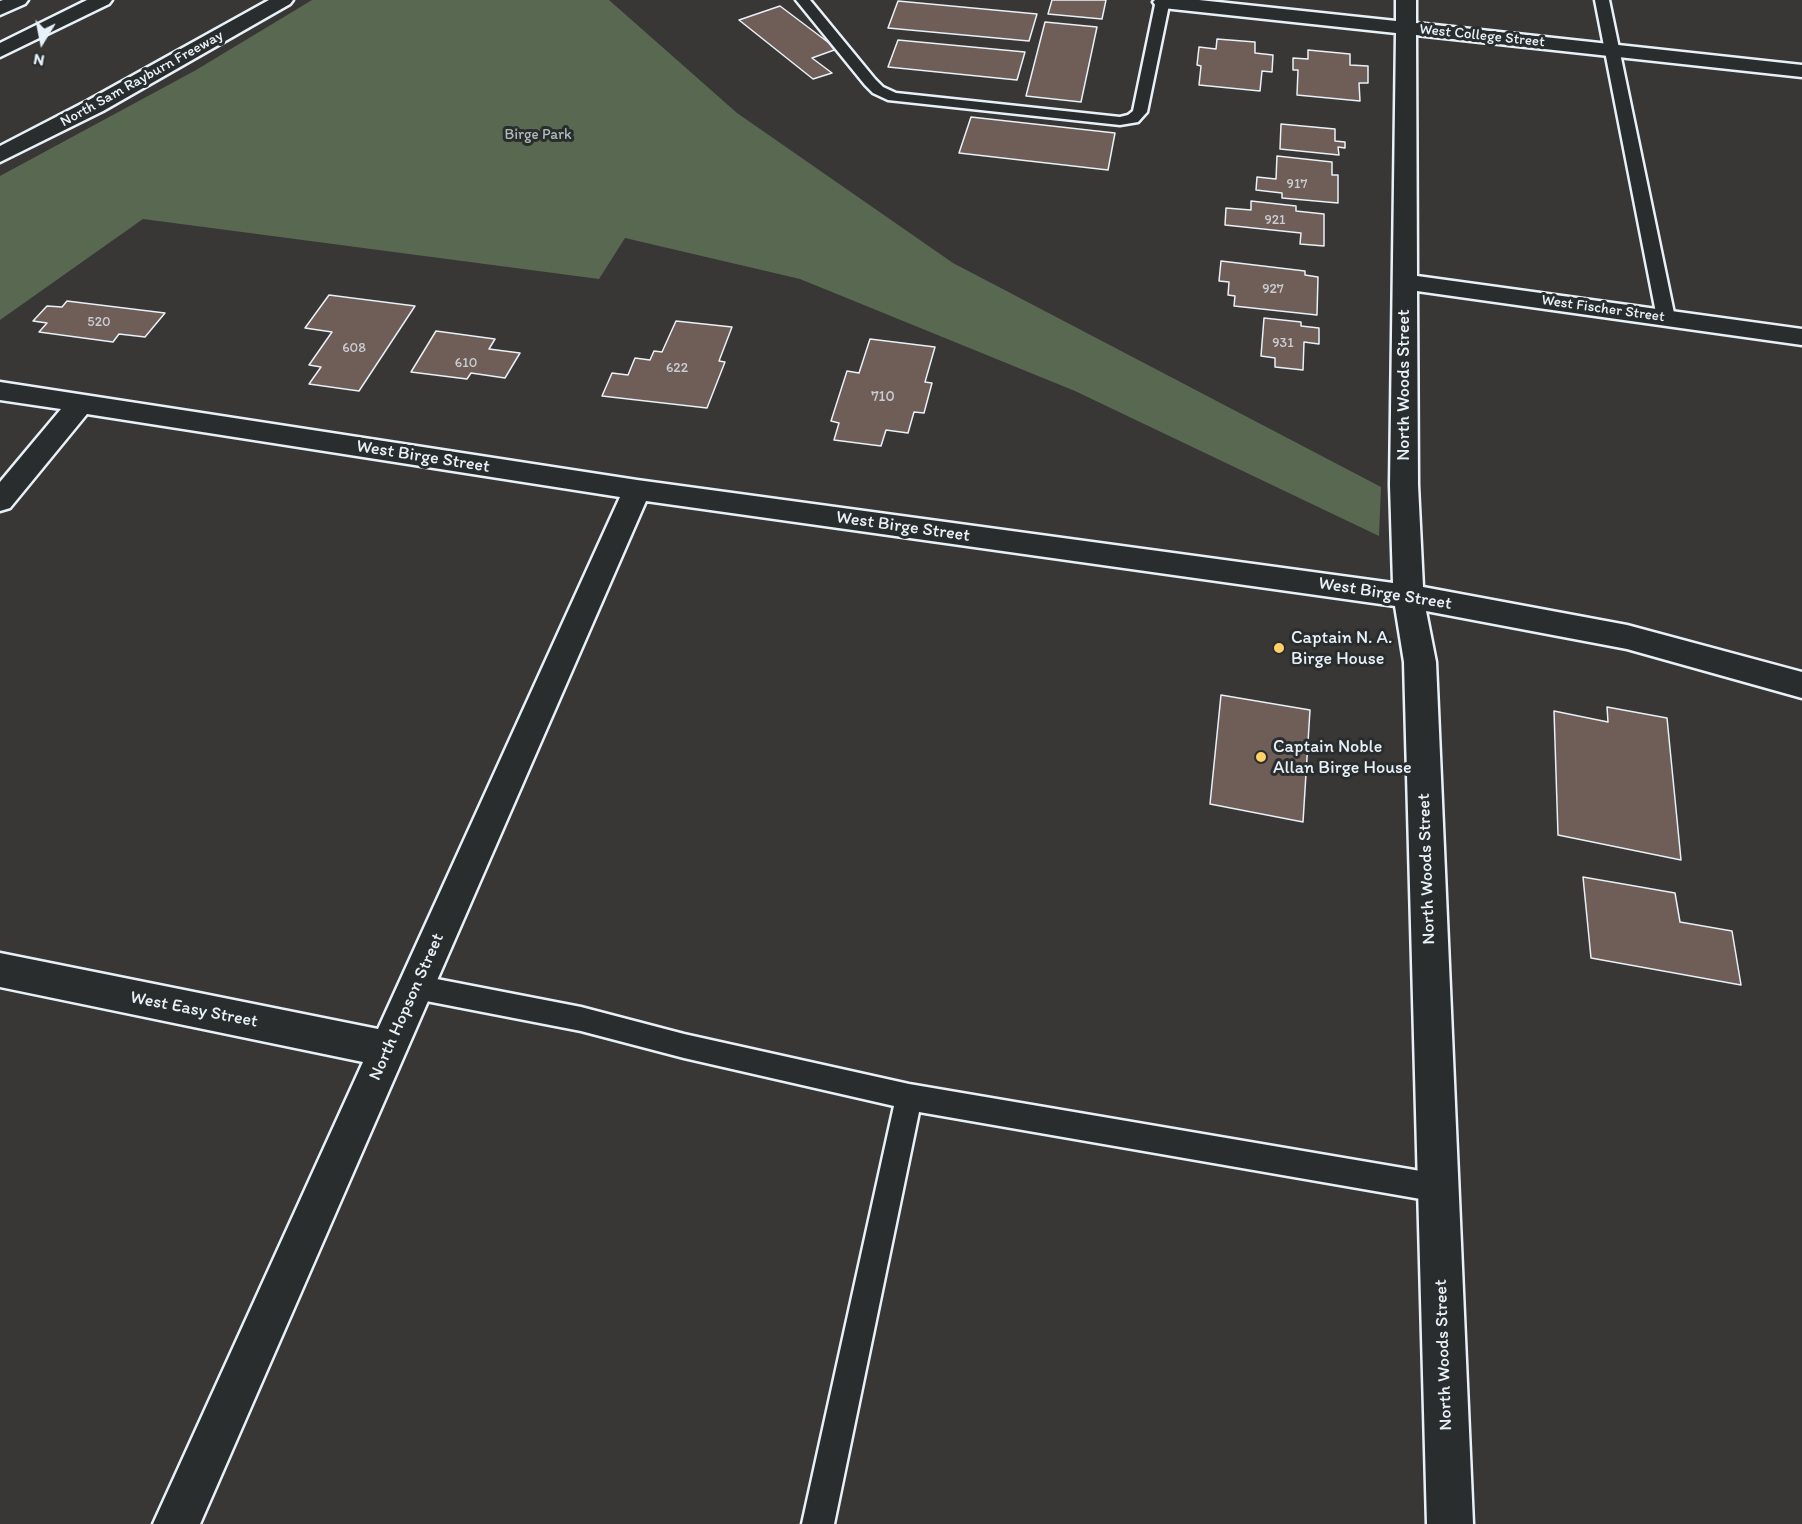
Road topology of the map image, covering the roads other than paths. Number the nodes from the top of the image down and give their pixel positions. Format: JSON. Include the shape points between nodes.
{"nodes":[{"id":1,"x":18,"y":0,"type":"edge"},
{"id":2,"x":102,"y":0,"type":"edge"},
{"id":3,"x":283,"y":0,"type":"edge"},
{"id":4,"x":803,"y":0,"type":"edge"},
{"id":5,"x":1602,"y":0,"type":"edge"},
{"id":6,"x":1163,"y":1,"type":"edge"},
{"id":7,"x":0,"y":9,"type":"edge"},
{"id":8,"x":1406,"y":14,"type":"edge"},
{"id":9,"x":1611,"y":50,"type":"junction"},
{"id":10,"x":0,"y":51,"type":"edge"},
{"id":11,"x":1802,"y":71,"type":"edge"},
{"id":12,"x":0,"y":156,"type":"edge"},
{"id":13,"x":1405,"y":282,"type":"junction"},
{"id":14,"x":1666,"y":318,"type":"junction"},
{"id":15,"x":1802,"y":337,"type":"edge"},
{"id":16,"x":0,"y":391,"type":"edge"},
{"id":17,"x":81,"y":403,"type":"junction"},
{"id":18,"x":637,"y":490,"type":"junction"},
{"id":19,"x":0,"y":501,"type":"edge"},
{"id":20,"x":1408,"y":596,"type":"junction"},
{"id":21,"x":1802,"y":685,"type":"edge"},
{"id":22,"x":0,"y":970,"type":"edge"},
{"id":23,"x":416,"y":987,"type":"junction"},
{"id":24,"x":388,"y":1049,"type":"junction"},
{"id":25,"x":909,"y":1097,"type":"junction"},
{"id":26,"x":1438,"y":1188,"type":"junction"},
{"id":27,"x":176,"y":1524,"type":"edge"},
{"id":28,"x":818,"y":1524,"type":"edge"},
{"id":29,"x":1450,"y":1524,"type":"edge"}],
"edges":[{"from":1,"to":7,"type":"main road"},
{"from":2,"to":10,"type":"main road"},
{"from":3,"to":12,"type":"main road","name":"North Sam Rayburn Freeway"},
{"from":4,"to":6,"type":"lane","via":[[870,82],[893,97],[1120,121],[1140,112]]},
{"from":5,"to":9,"type":"lane"},
{"from":6,"to":8,"type":"main road","name":"West College Street"},
{"from":8,"to":9,"type":"main road","name":"West College Street"},
{"from":8,"to":13,"type":"main road","name":"North Woods Street"},
{"from":9,"to":11,"type":"main road","name":"West College Street"},
{"from":9,"to":14,"type":"lane"},
{"from":13,"to":14,"type":"main road","name":"West Fischer Street"},
{"from":13,"to":20,"type":"main road","name":"North Woods Street"},
{"from":14,"to":15,"type":"main road","name":"West Fischer Street"},
{"from":16,"to":17,"type":"main road","name":"West Birge Street"},
{"from":17,"to":18,"type":"main road","name":"West Birge Street"},
{"from":17,"to":19,"type":"main road"},
{"from":18,"to":20,"type":"main road","name":"West Birge Street"},
{"from":18,"to":23,"type":"main road","name":"North Hopson Street"},
{"from":20,"to":21,"type":"main road","name":"West Birge Street","via":[[1627,637]]},
{"from":20,"to":26,"type":"main road","name":"North Woods Street","via":[[1420,662]]},
{"from":22,"to":24,"type":"main road","name":"West Easy Street"},
{"from":23,"to":24,"type":"main road","name":"North Hopson Street"},
{"from":23,"to":25,"type":"lane","via":[[581,1019]]},
{"from":24,"to":27,"type":"main road","name":"North Hopson Street"},
{"from":25,"to":26,"type":"lane"},
{"from":25,"to":28,"type":"lane"},
{"from":26,"to":29,"type":"main road","name":"North Woods Street"}]}
